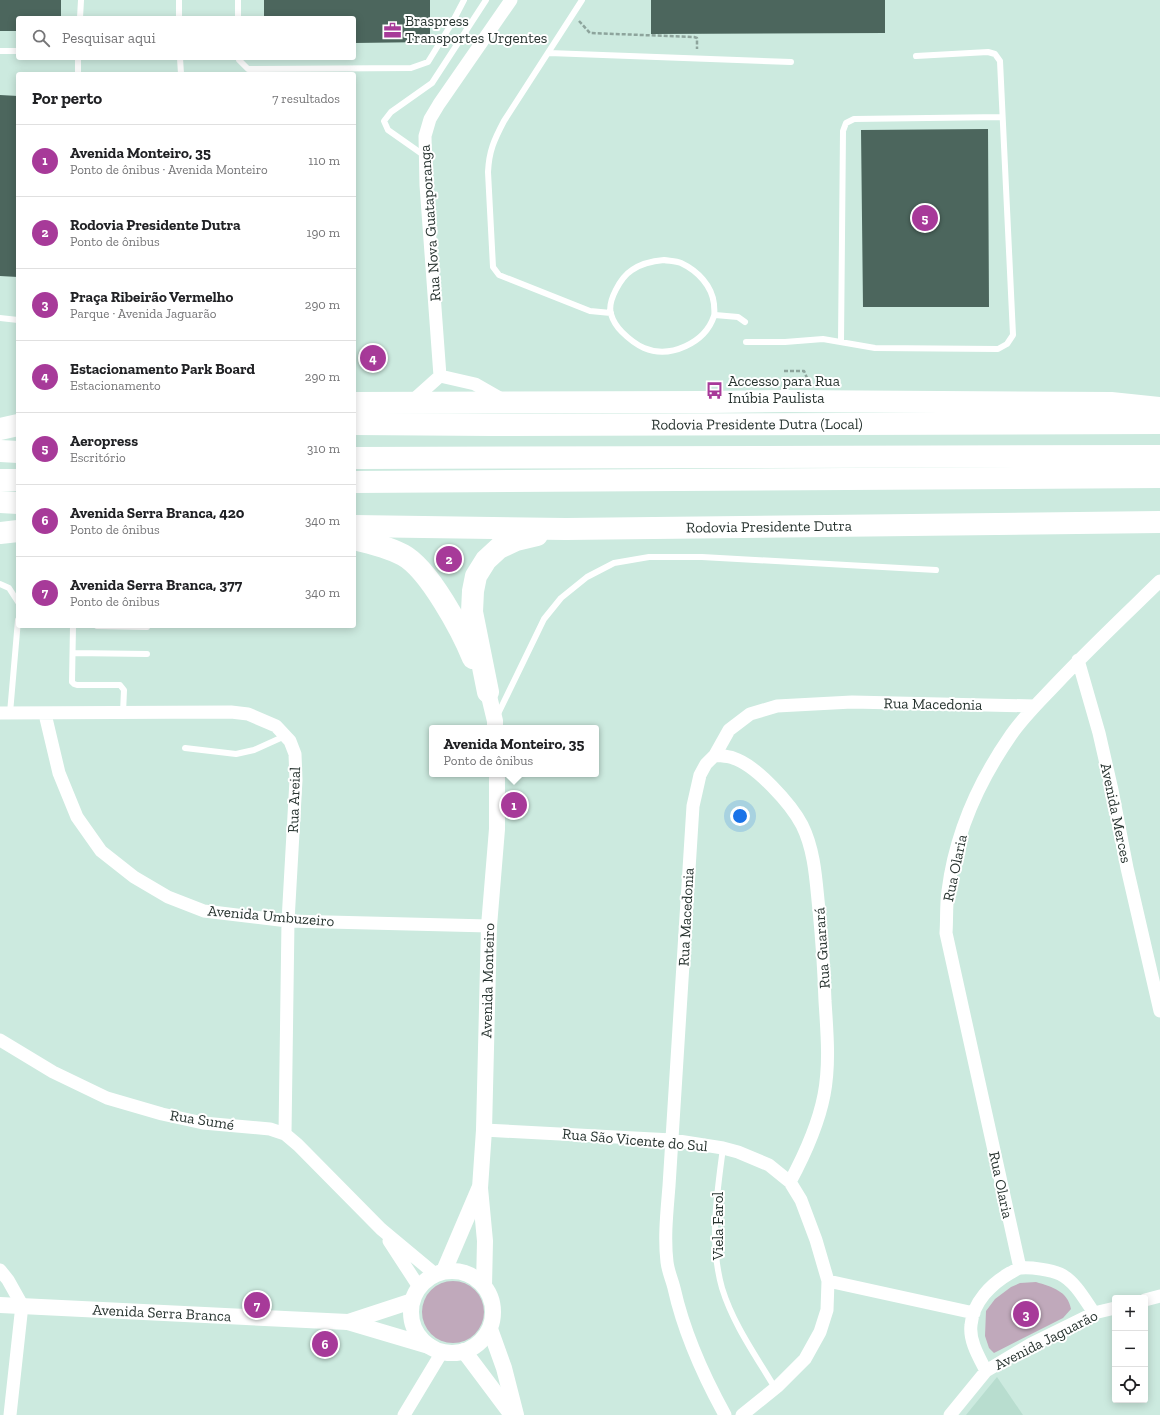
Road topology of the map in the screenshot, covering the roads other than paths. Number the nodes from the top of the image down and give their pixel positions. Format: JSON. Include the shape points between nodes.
{"nodes":[{"id":1,"x":81,"y":0,"type":"edge"},
{"id":2,"x":179,"y":0,"type":"edge"},
{"id":3,"x":238,"y":0,"type":"edge"},
{"id":4,"x":464,"y":0,"type":"edge"},
{"id":5,"x":486,"y":0,"type":"edge"},
{"id":6,"x":511,"y":0,"type":"edge"},
{"id":7,"x":582,"y":0,"type":"edge"},
{"id":8,"x":80,"y":16,"type":"edge"},
{"id":9,"x":179,"y":16,"type":"edge"},
{"id":10,"x":238,"y":16,"type":"edge"},
{"id":11,"x":0,"y":50,"type":"edge"},
{"id":12,"x":16,"y":51,"type":"edge"},
{"id":13,"x":549,"y":53,"type":"junction"},
{"id":14,"x":916,"y":56,"type":"dead end"},
{"id":15,"x":78,"y":60,"type":"edge"},
{"id":16,"x":180,"y":60,"type":"edge"},
{"id":17,"x":239,"y":60,"type":"edge"},
{"id":18,"x":792,"y":62,"type":"dead end"},
{"id":19,"x":78,"y":72,"type":"edge"},
{"id":20,"x":181,"y":72,"type":"edge"},
{"id":21,"x":1002,"y":117,"type":"junction"},
{"id":22,"x":425,"y":156,"type":"junction"},
{"id":23,"x":611,"y":313,"type":"junction"},
{"id":24,"x":715,"y":315,"type":"junction"},
{"id":25,"x":0,"y":318,"type":"edge"},
{"id":26,"x":16,"y":320,"type":"edge"},
{"id":27,"x":745,"y":322,"type":"dead end"},
{"id":28,"x":746,"y":342,"type":"dead end"},
{"id":29,"x":841,"y":342,"type":"junction"},
{"id":30,"x":440,"y":376,"type":"junction"},
{"id":31,"x":411,"y":402,"type":"junction"},
{"id":32,"x":505,"y":402,"type":"junction"},
{"id":33,"x":356,"y":403,"type":"edge"},
{"id":34,"x":1160,"y":408,"type":"edge"},
{"id":35,"x":1160,"y":422,"type":"edge"},
{"id":36,"x":356,"y":424,"type":"edge"},
{"id":37,"x":16,"y":425,"type":"edge"},
{"id":38,"x":0,"y":429,"type":"edge"},
{"id":39,"x":16,"y":429,"type":"edge"},
{"id":40,"x":0,"y":451,"type":"edge"},
{"id":41,"x":16,"y":452,"type":"edge"},
{"id":42,"x":1160,"y":456,"type":"edge"},
{"id":43,"x":356,"y":458,"type":"edge"},
{"id":44,"x":1160,"y":477,"type":"edge"},
{"id":45,"x":0,"y":480,"type":"edge"},
{"id":46,"x":16,"y":480,"type":"edge"},
{"id":47,"x":356,"y":482,"type":"edge"},
{"id":48,"x":0,"y":502,"type":"edge"},
{"id":49,"x":16,"y":503,"type":"edge"},
{"id":50,"x":0,"y":520,"type":"edge"},
{"id":51,"x":16,"y":521,"type":"edge"},
{"id":52,"x":1160,"y":522,"type":"edge"},
{"id":53,"x":356,"y":526,"type":"edge"},
{"id":54,"x":566,"y":529,"type":"junction"},
{"id":55,"x":16,"y":531,"type":"edge"},
{"id":56,"x":0,"y":533,"type":"edge"},
{"id":57,"x":356,"y":539,"type":"edge"},
{"id":58,"x":936,"y":570,"type":"dead end"},
{"id":59,"x":1160,"y":581,"type":"edge"},
{"id":60,"x":0,"y":584,"type":"edge"},
{"id":61,"x":16,"y":599,"type":"edge"},
{"id":62,"x":17,"y":628,"type":"edge"},
{"id":63,"x":73,"y":628,"type":"edge"},
{"id":64,"x":73,"y":653,"type":"junction"},
{"id":65,"x":147,"y":654,"type":"dead end"},
{"id":66,"x":1078,"y":660,"type":"junction"},
{"id":67,"x":488,"y":692,"type":"junction"},
{"id":68,"x":1035,"y":706,"type":"junction"},
{"id":69,"x":5,"y":713,"type":"edge"},
{"id":70,"x":123,"y":713,"type":"junction"},
{"id":71,"x":45,"y":714,"type":"junction"},
{"id":72,"x":495,"y":724,"type":"edge"},
{"id":73,"x":285,"y":736,"type":"junction"},
{"id":74,"x":185,"y":748,"type":"dead end"},
{"id":75,"x":715,"y":756,"type":"junction"},
{"id":76,"x":497,"y":777,"type":"edge"},
{"id":77,"x":288,"y":921,"type":"junction"},
{"id":78,"x":489,"y":926,"type":"junction"},
{"id":79,"x":1150,"y":966,"type":"junction"},
{"id":80,"x":1160,"y":980,"type":"edge"},
{"id":81,"x":1160,"y":1011,"type":"edge"},
{"id":82,"x":0,"y":1040,"type":"edge"},
{"id":83,"x":484,"y":1130,"type":"junction"},
{"id":84,"x":286,"y":1134,"type":"junction"},
{"id":85,"x":672,"y":1140,"type":"junction"},
{"id":86,"x":723,"y":1148,"type":"junction"},
{"id":87,"x":790,"y":1182,"type":"junction"},
{"id":88,"x":480,"y":1188,"type":"junction"},
{"id":89,"x":381,"y":1229,"type":"junction"},
{"id":90,"x":1020,"y":1268,"type":"junction"},
{"id":91,"x":0,"y":1270,"type":"edge"},
{"id":92,"x":440,"y":1273,"type":"junction"},
{"id":93,"x":828,"y":1281,"type":"junction"},
{"id":94,"x":484,"y":1286,"type":"junction"},
{"id":95,"x":419,"y":1287,"type":"junction"},
{"id":96,"x":1160,"y":1296,"type":"edge"},
{"id":97,"x":1148,"y":1299,"type":"edge"},
{"id":98,"x":412,"y":1301,"type":"junction"},
{"id":99,"x":0,"y":1305,"type":"edge"},
{"id":100,"x":22,"y":1305,"type":"junction"},
{"id":101,"x":1112,"y":1309,"type":"edge"},
{"id":102,"x":974,"y":1313,"type":"junction"},
{"id":103,"x":1094,"y":1313,"type":"junction"},
{"id":104,"x":348,"y":1322,"type":"junction"},
{"id":105,"x":490,"y":1329,"type":"junction"},
{"id":106,"x":435,"y":1349,"type":"junction"},
{"id":107,"x":464,"y":1351,"type":"junction"},
{"id":108,"x":986,"y":1371,"type":"junction"},
{"id":109,"x":775,"y":1388,"type":"junction"},
{"id":110,"x":10,"y":1415,"type":"edge"},
{"id":111,"x":404,"y":1415,"type":"edge"},
{"id":112,"x":512,"y":1415,"type":"edge"},
{"id":113,"x":516,"y":1415,"type":"edge"},
{"id":114,"x":725,"y":1415,"type":"edge"},
{"id":115,"x":742,"y":1415,"type":"edge"},
{"id":116,"x":950,"y":1415,"type":"edge"}],
"edges":[{"from":1,"to":8,"type":"lane"},
{"from":2,"to":9,"type":"lane"},
{"from":3,"to":10,"type":"lane"},
{"from":4,"to":17,"type":"lane","via":[[428,62],[411,68],[248,69]]},
{"from":5,"to":22,"type":"lane","via":[[432,83],[391,112],[384,121],[388,130]]},
{"from":6,"to":22,"type":"street","name":"Rua Nova Guataporanga","via":[[430,119],[425,136]]},
{"from":7,"to":13,"type":"lane"},
{"from":11,"to":12,"type":"lane"},
{"from":13,"to":18,"type":"lane"},
{"from":13,"to":23,"type":"lane","via":[[504,121],[494,139],[489,156],[493,266],[499,275],[590,311]]},
{"from":14,"to":21,"type":"lane","via":[[988,52],[995,54],[1000,61]]},
{"from":15,"to":19,"type":"lane"},
{"from":16,"to":20,"type":"lane"},
{"from":21,"to":29,"type":"lane","via":[[854,119],[846,123],[843,131]]},
{"from":21,"to":29,"type":"lane","via":[[1013,335],[1007,344],[998,349],[875,348]]},
{"from":22,"to":30,"type":"street","name":"Rua Nova Guataporanga"},
{"from":23,"to":24,"type":"lane","via":[[618,328],[630,341],[645,349],[662,352],[679,349],[694,342],[707,330]]},
{"from":23,"to":24,"type":"lane","via":[[613,296],[620,282],[632,270],[647,262],[664,260],[680,263],[695,271],[706,283],[713,298]]},
{"from":24,"to":27,"type":"lane","via":[[738,317]]},
{"from":25,"to":26,"type":"lane"},
{"from":28,"to":29,"type":"lane","via":[[823,339]]},
{"from":30,"to":31,"type":"street"},
{"from":30,"to":32,"type":"street","via":[[475,384]]},
{"from":31,"to":32,"type":"highway"},
{"from":31,"to":33,"type":"highway"},
{"from":32,"to":34,"type":"highway","via":[[1103,403]]},
{"from":35,"to":36,"type":"highway","name":"Rodovia Presidente Dutra (Local)"},
{"from":37,"to":38,"type":"highway"},
{"from":38,"to":39,"type":"highway"},
{"from":40,"to":41,"type":"highway"},
{"from":42,"to":43,"type":"highway"},
{"from":44,"to":47,"type":"highway"},
{"from":45,"to":46,"type":"highway"},
{"from":48,"to":49,"type":"highway"},
{"from":50,"to":51,"type":"highway"},
{"from":52,"to":54,"type":"highway","name":"Rodovia Presidente Dutra"},
{"from":53,"to":54,"type":"highway","name":"Rodovia Presidente Dutra"},
{"from":54,"to":67,"type":"highway","via":[[516,540],[499,548],[486,560],[476,576],[472,612]]},
{"from":55,"to":56,"type":"highway"},
{"from":57,"to":67,"type":"highway","via":[[378,544],[404,556],[422,571],[453,616]]},
{"from":58,"to":72,"type":"lane","via":[[702,558],[649,557],[614,563],[587,577],[552,608],[544,619]]},
{"from":59,"to":66,"type":"street","name":"Rua Olaria"},
{"from":60,"to":61,"type":"lane","via":[[9,588]]},
{"from":62,"to":69,"type":"lane"},
{"from":63,"to":64,"type":"lane"},
{"from":64,"to":65,"type":"lane"},
{"from":64,"to":70,"type":"lane","via":[[72,682],[120,685],[124,690]]},
{"from":66,"to":68,"type":"street","name":"Rua Olaria"},
{"from":66,"to":79,"type":"street","name":"Avenida Merces","via":[[1099,733]]},
{"from":67,"to":72,"type":"street"},
{"from":68,"to":75,"type":"street","name":"Rua Macedonia","via":[[852,702],[777,706],[750,714],[728,730]]},
{"from":68,"to":90,"type":"street","name":"Rua Olaria","via":[[1011,735],[987,774],[969,811],[956,851],[948,892],[946,933]]},
{"from":69,"to":71,"type":"street","name":"Rua Areial"},
{"from":70,"to":71,"type":"street","name":"Rua Areial"},
{"from":70,"to":73,"type":"street","name":"Rua Areial","via":[[248,714],[276,726]]},
{"from":71,"to":77,"type":"street","name":"Avenida Umbuzeiro","via":[[59,773],[77,817],[101,851],[134,877],[161,893],[204,911]]},
{"from":73,"to":74,"type":"lane","via":[[254,750],[236,754]]},
{"from":73,"to":77,"type":"street","name":"Rua Areial","via":[[295,754],[296,780]]},
{"from":75,"to":85,"type":"street","name":"Rua Macedonia","via":[[706,764],[700,775],[693,806]]},
{"from":75,"to":87,"type":"street","name":"Rua Guarará","via":[[734,758],[753,769],[781,794],[802,824],[812,851],[824,964],[828,1058],[824,1094],[816,1125],[806,1152]]},
{"from":76,"to":78,"type":"street","name":"Avenida Monteiro","via":[[497,829]]},
{"from":77,"to":78,"type":"street","name":"Avenida Umbuzeiro"},
{"from":77,"to":84,"type":"street","name":"Rua Areial"},
{"from":78,"to":83,"type":"street","name":"Avenida Monteiro"},
{"from":79,"to":80,"type":"street","name":"Avenida Merces"},
{"from":79,"to":81,"type":"street","name":"Avenida Merces"},
{"from":82,"to":84,"type":"street","name":"Rua Sumé","via":[[53,1072],[107,1098],[203,1123],[270,1129]]},
{"from":83,"to":85,"type":"street","name":"Rua São Vicente do Sul"},
{"from":83,"to":88,"type":"street","name":"Avenida Monteiro"},
{"from":84,"to":89,"type":"street","name":"Rua Sumé"},
{"from":85,"to":86,"type":"street","name":"Rua São Vicente do Sul"},
{"from":85,"to":114,"type":"street","name":"Rua Macedonia","via":[[666,1230],[667,1262],[679,1312],[693,1351]]},
{"from":86,"to":87,"type":"street","name":"Rua São Vicente do Sul","via":[[769,1165]]},
{"from":86,"to":109,"type":"lane","name":"Viela Farol","via":[[715,1225],[716,1258],[722,1288],[736,1321]]},
{"from":87,"to":93,"type":"street","name":"Rua São Vicente do Sul","via":[[804,1206]]},
{"from":88,"to":92,"type":"street","name":"Avenida Monteiro"},
{"from":88,"to":94,"type":"street","name":"Avenida Monteiro","via":[[486,1241]]},
{"from":89,"to":92,"type":"street","name":"Rua Sumé"},
{"from":89,"to":95,"type":"street","name":"Rua Sumé"},
{"from":90,"to":102,"type":"street","via":[[999,1280],[984,1293]]},
{"from":90,"to":103,"type":"street","via":[[1044,1270],[1061,1275],[1075,1286]]},
{"from":91,"to":100,"type":"street"},
{"from":92,"to":94,"type":"street","via":[[466,1273]]},
{"from":92,"to":95,"type":"street","via":[[426,1279]]},
{"from":93,"to":102,"type":"street"},
{"from":93,"to":109,"type":"street","name":"Rua São Vicente do Sul","via":[[827,1310],[820,1332],[805,1359]]},
{"from":94,"to":105,"type":"street","via":[[493,1307]]},
{"from":95,"to":98,"type":"street"},
{"from":96,"to":97,"type":"street"},
{"from":98,"to":104,"type":"street","name":"Avenida Serra Branca"},
{"from":98,"to":106,"type":"street","via":[[410,1314],[413,1326],[420,1338]]},
{"from":99,"to":100,"type":"street","name":"Avenida Serra Branca"},
{"from":100,"to":104,"type":"street","name":"Avenida Serra Branca"},
{"from":100,"to":110,"type":"street"},
{"from":101,"to":103,"type":"street","name":"Avenida Jaguarão"},
{"from":102,"to":108,"type":"street","via":[[971,1326],[974,1348]]},
{"from":103,"to":108,"type":"street","name":"Avenida Jaguarão","via":[[1031,1344]]},
{"from":104,"to":106,"type":"street","name":"Avenida Serra Branca"},
{"from":105,"to":107,"type":"street","via":[[475,1346]]},
{"from":105,"to":113,"type":"street","via":[[504,1368]]},
{"from":106,"to":107,"type":"street","via":[[453,1353]]},
{"from":106,"to":111,"type":"street"},
{"from":107,"to":112,"type":"street"},
{"from":108,"to":116,"type":"street","name":"Avenida Jaguarão"},
{"from":109,"to":115,"type":"street","name":"Rua São Vicente do Sul"}]}
